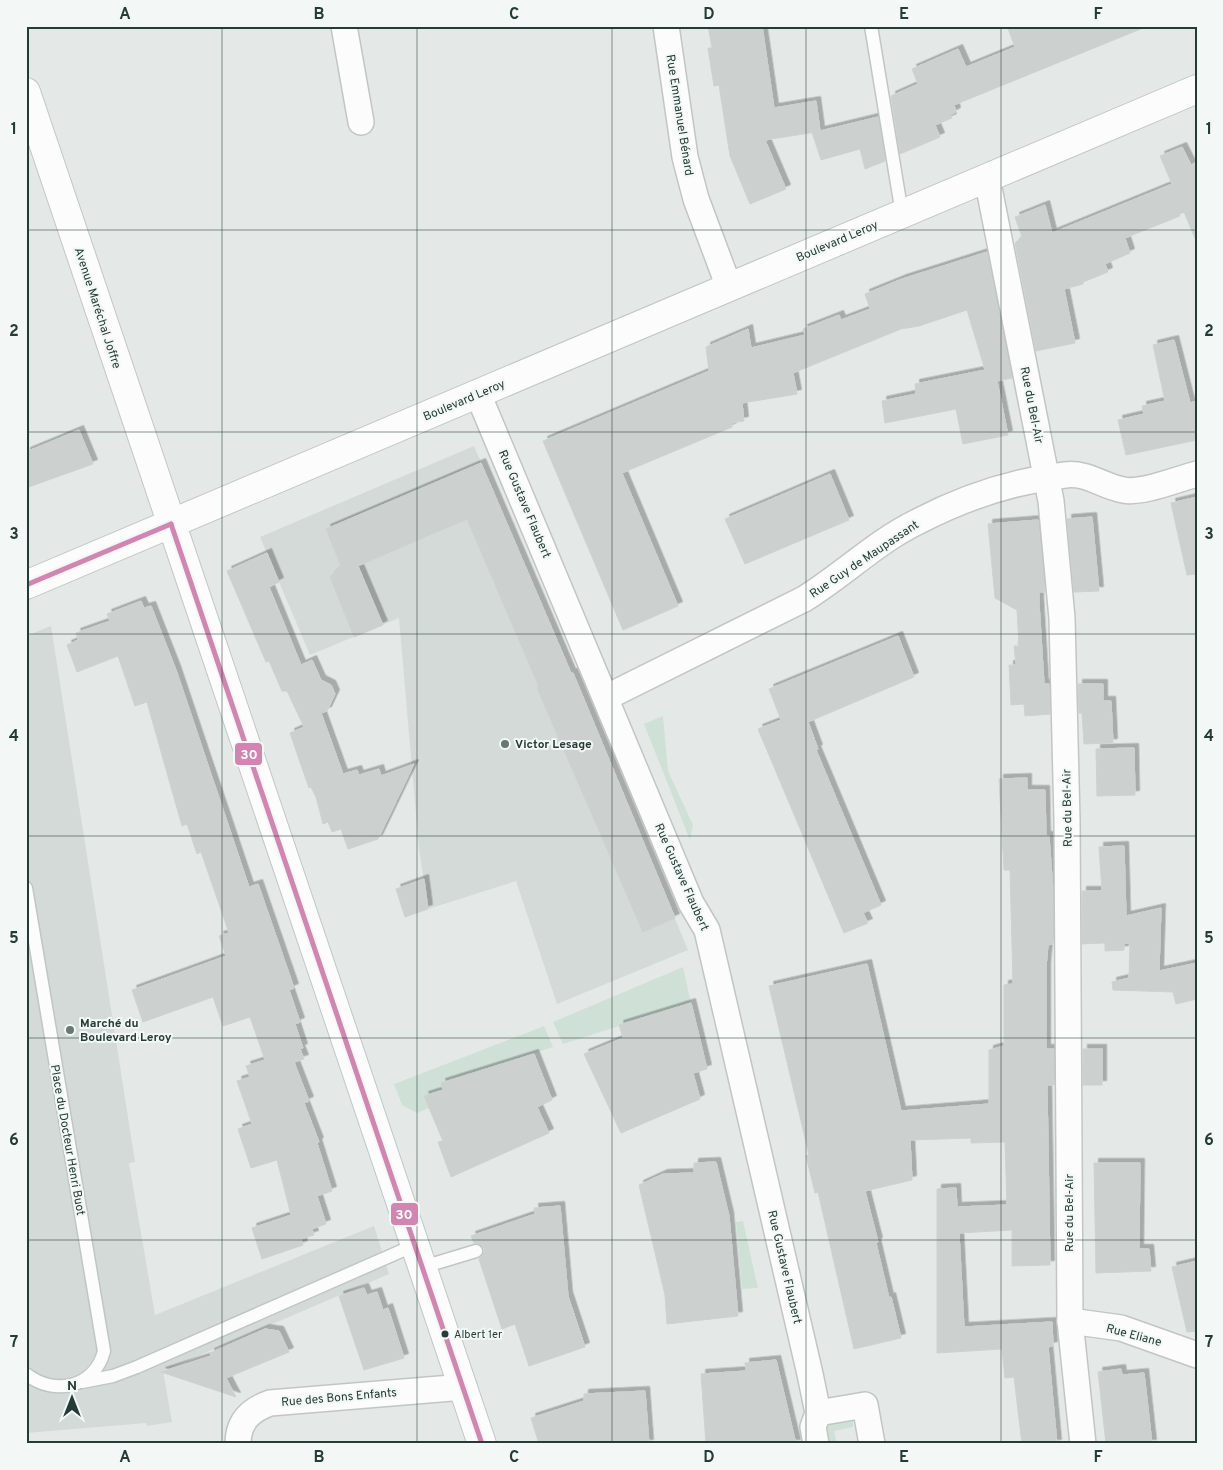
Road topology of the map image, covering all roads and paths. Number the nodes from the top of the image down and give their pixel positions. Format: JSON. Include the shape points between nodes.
{"nodes":[{"id":1,"x":344,"y":26,"type":"edge"},
{"id":2,"x":666,"y":26,"type":"edge"},
{"id":3,"x":871,"y":26,"type":"edge"},
{"id":4,"x":1197,"y":89,"type":"edge"},
{"id":5,"x":26,"y":92,"type":"edge"},
{"id":6,"x":361,"y":122,"type":"dead end"},
{"id":7,"x":987,"y":178,"type":"junction"},
{"id":8,"x":902,"y":214,"type":"junction"},
{"id":9,"x":729,"y":287,"type":"junction"},
{"id":10,"x":478,"y":394,"type":"junction"},
{"id":11,"x":1197,"y":474,"type":"edge"},
{"id":12,"x":1047,"y":477,"type":"junction"},
{"id":13,"x":170,"y":524,"type":"junction"},
{"id":14,"x":26,"y":585,"type":"edge"},
{"id":15,"x":607,"y":697,"type":"junction"},
{"id":16,"x":26,"y":888,"type":"edge"},
{"id":17,"x":476,"y":1250,"type":"dead end"},
{"id":18,"x":419,"y":1256,"type":"junction"},
{"id":19,"x":1070,"y":1321,"type":"junction"},
{"id":20,"x":1197,"y":1355,"type":"edge"},
{"id":21,"x":26,"y":1374,"type":"edge"},
{"id":22,"x":80,"y":1383,"type":"junction"},
{"id":23,"x":464,"y":1387,"type":"junction"},
{"id":24,"x":818,"y":1413,"type":"junction"},
{"id":25,"x":238,"y":1444,"type":"edge"},
{"id":26,"x":482,"y":1444,"type":"edge"},
{"id":27,"x":816,"y":1444,"type":"edge"},
{"id":28,"x":872,"y":1444,"type":"edge"},
{"id":29,"x":1082,"y":1444,"type":"edge"}],
"edges":[{"from":1,"to":6,"type":"street"},
{"from":2,"to":9,"type":"street","name":"Rue Emmanuel Bénard","via":[[685,157],[696,199]]},
{"from":3,"to":8,"type":"lane"},
{"from":4,"to":7,"type":"street","name":"Boulevard Leroy"},
{"from":5,"to":13,"type":"street","name":"Avenue Maréchal Joffre"},
{"from":7,"to":8,"type":"street","name":"Boulevard Leroy"},
{"from":7,"to":12,"type":"street","name":"Rue du Bel-Air"},
{"from":8,"to":9,"type":"street","name":"Boulevard Leroy"},
{"from":9,"to":10,"type":"street","name":"Boulevard Leroy"},
{"from":10,"to":13,"type":"street","name":"Boulevard Leroy"},
{"from":10,"to":15,"type":"street","name":"Rue Gustave Flaubert"},
{"from":11,"to":12,"type":"street","name":"Rue Guy de Maupassant","via":[[1137,490],[1123,490],[1081,475]]},
{"from":12,"to":15,"type":"street","name":"Rue Guy de Maupassant","via":[[1010,484],[917,522],[804,599]]},
{"from":12,"to":19,"type":"street","name":"Rue du Bel-Air","via":[[1059,589],[1068,820]]},
{"from":13,"to":14,"type":"street","name":"Boulevard Leroy"},
{"from":13,"to":18,"type":"street","name":"Avenue Maréchal Joffre"},
{"from":15,"to":24,"type":"street","name":"Rue Gustave Flaubert","via":[[691,903],[706,930]]},
{"from":16,"to":22,"type":"lane","name":"Place du Docteur Henri Buot","via":[[104,1351],[101,1363]]},
{"from":17,"to":18,"type":"lane"},
{"from":18,"to":22,"type":"lane","via":[[137,1367]]},
{"from":18,"to":23,"type":"street","name":"Avenue Maréchal Joffre"},
{"from":19,"to":20,"type":"street","name":"Rue Eliane","via":[[1121,1328]]},
{"from":19,"to":29,"type":"street","name":"Rue du Bel-Air"},
{"from":21,"to":22,"type":"lane","via":[[41,1382],[60,1386],[72,1387]]},
{"from":23,"to":25,"type":"street","name":"Rue des Bons Enfants","via":[[270,1403],[246,1417],[240,1427]]},
{"from":23,"to":26,"type":"street","name":"Avenue Maréchal Joffre"},
{"from":24,"to":27,"type":"street","name":"Rue Gustave Flaubert","via":[[813,1427]]},
{"from":24,"to":28,"type":"street","via":[[865,1405]]}]}
